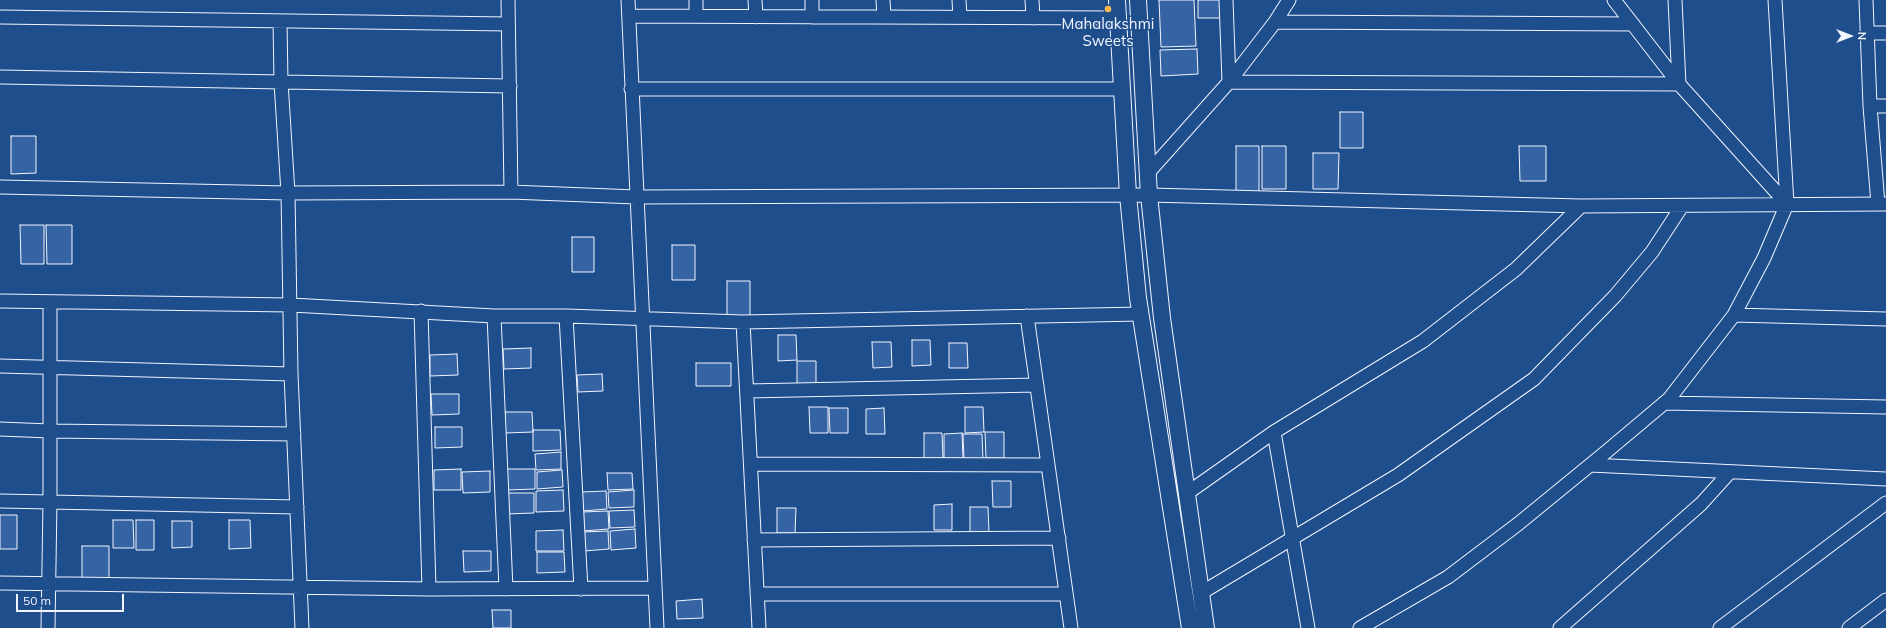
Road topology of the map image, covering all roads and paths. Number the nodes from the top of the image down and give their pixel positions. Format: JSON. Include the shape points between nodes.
{"nodes":[{"id":1,"x":508,"y":0,"type":"edge"},
{"id":2,"x":628,"y":0,"type":"edge"},
{"id":3,"x":696,"y":0,"type":"edge"},
{"id":4,"x":755,"y":0,"type":"edge"},
{"id":5,"x":812,"y":0,"type":"edge"},
{"id":6,"x":883,"y":0,"type":"edge"},
{"id":7,"x":959,"y":0,"type":"edge"},
{"id":8,"x":1032,"y":0,"type":"edge"},
{"id":9,"x":1117,"y":0,"type":"edge"},
{"id":10,"x":1138,"y":0,"type":"edge"},
{"id":11,"x":1226,"y":0,"type":"edge"},
{"id":12,"x":1289,"y":0,"type":"edge"},
{"id":13,"x":1614,"y":0,"type":"edge"},
{"id":14,"x":1675,"y":0,"type":"edge"},
{"id":15,"x":1775,"y":0,"type":"edge"},
{"id":16,"x":1866,"y":0,"type":"edge"},
{"id":17,"x":628,"y":16,"type":"junction"},
{"id":18,"x":696,"y":16,"type":"junction"},
{"id":19,"x":0,"y":17,"type":"edge"},
{"id":20,"x":756,"y":17,"type":"junction"},
{"id":21,"x":812,"y":17,"type":"junction"},
{"id":22,"x":884,"y":17,"type":"junction"},
{"id":23,"x":960,"y":17,"type":"junction"},
{"id":24,"x":1033,"y":18,"type":"junction"},
{"id":25,"x":1118,"y":18,"type":"junction"},
{"id":26,"x":280,"y":21,"type":"junction"},
{"id":27,"x":1275,"y":22,"type":"junction"},
{"id":28,"x":508,"y":24,"type":"junction"},
{"id":29,"x":1633,"y":24,"type":"junction"},
{"id":30,"x":1886,"y":32,"type":"edge"},
{"id":31,"x":1867,"y":33,"type":"junction"},
{"id":32,"x":0,"y":77,"type":"edge"},
{"id":33,"x":281,"y":82,"type":"junction"},
{"id":34,"x":1229,"y":82,"type":"junction"},
{"id":35,"x":1679,"y":84,"type":"junction"},
{"id":36,"x":510,"y":86,"type":"junction"},
{"id":37,"x":631,"y":89,"type":"junction"},
{"id":38,"x":1122,"y":89,"type":"junction"},
{"id":39,"x":1870,"y":106,"type":"junction"},
{"id":40,"x":1886,"y":106,"type":"edge"},
{"id":41,"x":1147,"y":174,"type":"junction"},
{"id":42,"x":0,"y":187,"type":"edge"},
{"id":43,"x":512,"y":192,"type":"junction"},
{"id":44,"x":288,"y":193,"type":"junction"},
{"id":45,"x":1128,"y":195,"type":"junction"},
{"id":46,"x":1148,"y":195,"type":"junction"},
{"id":47,"x":636,"y":197,"type":"junction"},
{"id":48,"x":1787,"y":204,"type":"junction"},
{"id":49,"x":1882,"y":204,"type":"edge"},
{"id":50,"x":1581,"y":206,"type":"junction"},
{"id":51,"x":1682,"y":206,"type":"junction"},
{"id":52,"x":0,"y":301,"type":"edge"},
{"id":53,"x":50,"y":302,"type":"junction"},
{"id":54,"x":290,"y":305,"type":"junction"},
{"id":55,"x":421,"y":311,"type":"junction"},
{"id":56,"x":1140,"y":314,"type":"junction"},
{"id":57,"x":1734,"y":315,"type":"junction"},
{"id":58,"x":494,"y":316,"type":"junction"},
{"id":59,"x":566,"y":316,"type":"junction"},
{"id":60,"x":1027,"y":316,"type":"junction"},
{"id":61,"x":642,"y":319,"type":"junction"},
{"id":62,"x":1886,"y":320,"type":"edge"},
{"id":63,"x":743,"y":322,"type":"junction"},
{"id":64,"x":0,"y":366,"type":"edge"},
{"id":65,"x":50,"y":367,"type":"junction"},
{"id":66,"x":291,"y":374,"type":"junction"},
{"id":67,"x":1037,"y":385,"type":"junction"},
{"id":68,"x":748,"y":391,"type":"junction"},
{"id":69,"x":1664,"y":403,"type":"junction"},
{"id":70,"x":1886,"y":407,"type":"edge"},
{"id":71,"x":0,"y":429,"type":"edge"},
{"id":72,"x":50,"y":431,"type":"junction"},
{"id":73,"x":1274,"y":432,"type":"junction"},
{"id":74,"x":294,"y":434,"type":"junction"},
{"id":75,"x":751,"y":464,"type":"junction"},
{"id":76,"x":1048,"y":465,"type":"junction"},
{"id":77,"x":1590,"y":465,"type":"junction"},
{"id":78,"x":1730,"y":472,"type":"junction"},
{"id":79,"x":1886,"y":479,"type":"edge"},
{"id":80,"x":1186,"y":494,"type":"junction"},
{"id":81,"x":0,"y":501,"type":"edge"},
{"id":82,"x":50,"y":501,"type":"junction"},
{"id":83,"x":1886,"y":503,"type":"edge"},
{"id":84,"x":296,"y":507,"type":"junction"},
{"id":85,"x":1059,"y":538,"type":"junction"},
{"id":86,"x":1293,"y":538,"type":"junction"},
{"id":87,"x":754,"y":540,"type":"junction"},
{"id":88,"x":0,"y":583,"type":"edge"},
{"id":89,"x":48,"y":584,"type":"junction"},
{"id":90,"x":301,"y":587,"type":"junction"},
{"id":91,"x":655,"y":588,"type":"junction"},
{"id":92,"x":429,"y":589,"type":"junction"},
{"id":93,"x":506,"y":589,"type":"junction"},
{"id":94,"x":581,"y":589,"type":"junction"},
{"id":95,"x":757,"y":594,"type":"junction"},
{"id":96,"x":1066,"y":594,"type":"junction"},
{"id":97,"x":1201,"y":594,"type":"junction"},
{"id":98,"x":1886,"y":600,"type":"edge"},
{"id":99,"x":48,"y":628,"type":"edge"},
{"id":100,"x":302,"y":628,"type":"edge"},
{"id":101,"x":657,"y":628,"type":"edge"},
{"id":102,"x":759,"y":628,"type":"edge"},
{"id":103,"x":1071,"y":628,"type":"edge"},
{"id":104,"x":1190,"y":628,"type":"edge"},
{"id":105,"x":1206,"y":628,"type":"edge"},
{"id":106,"x":1308,"y":628,"type":"edge"},
{"id":107,"x":1360,"y":628,"type":"edge"},
{"id":108,"x":1560,"y":628,"type":"edge"},
{"id":109,"x":1720,"y":628,"type":"edge"},
{"id":110,"x":1849,"y":628,"type":"edge"}],
"edges":[{"from":1,"to":28,"type":"street"},
{"from":2,"to":17,"type":"street"},
{"from":3,"to":18,"type":"street"},
{"from":4,"to":20,"type":"street"},
{"from":5,"to":21,"type":"street"},
{"from":6,"to":22,"type":"street"},
{"from":7,"to":23,"type":"street"},
{"from":8,"to":24,"type":"street"},
{"from":9,"to":25,"type":"street"},
{"from":10,"to":41,"type":"street"},
{"from":11,"to":34,"type":"street"},
{"from":12,"to":27,"type":"street"},
{"from":13,"to":29,"type":"street"},
{"from":14,"to":35,"type":"street"},
{"from":15,"to":48,"type":"street"},
{"from":16,"to":31,"type":"street"},
{"from":17,"to":18,"type":"street"},
{"from":17,"to":37,"type":"street"},
{"from":18,"to":20,"type":"street"},
{"from":19,"to":26,"type":"street"},
{"from":20,"to":21,"type":"street"},
{"from":21,"to":22,"type":"street"},
{"from":22,"to":23,"type":"street"},
{"from":23,"to":24,"type":"street"},
{"from":24,"to":25,"type":"street"},
{"from":25,"to":38,"type":"street"},
{"from":26,"to":28,"type":"street"},
{"from":26,"to":33,"type":"street"},
{"from":27,"to":29,"type":"street"},
{"from":27,"to":34,"type":"street"},
{"from":28,"to":36,"type":"street"},
{"from":29,"to":35,"type":"street"},
{"from":30,"to":31,"type":"street"},
{"from":31,"to":39,"type":"street"},
{"from":32,"to":33,"type":"street"},
{"from":33,"to":36,"type":"street"},
{"from":33,"to":44,"type":"street"},
{"from":34,"to":35,"type":"street"},
{"from":34,"to":41,"type":"street"},
{"from":35,"to":48,"type":"street"},
{"from":36,"to":43,"type":"street"},
{"from":37,"to":38,"type":"street"},
{"from":37,"to":47,"type":"street"},
{"from":38,"to":45,"type":"street"},
{"from":39,"to":40,"type":"street"},
{"from":39,"to":49,"type":"street"},
{"from":41,"to":46,"type":"street"},
{"from":42,"to":44,"type":"street"},
{"from":43,"to":44,"type":"street"},
{"from":43,"to":47,"type":"street"},
{"from":44,"to":54,"type":"street"},
{"from":45,"to":46,"type":"street"},
{"from":45,"to":47,"type":"street"},
{"from":45,"to":56,"type":"street"},
{"from":46,"to":50,"type":"street"},
{"from":46,"to":80,"type":"street"},
{"from":47,"to":61,"type":"street"},
{"from":48,"to":49,"type":"street"},
{"from":48,"to":51,"type":"street"},
{"from":48,"to":57,"type":"street","via":[[1764,258]]},
{"from":50,"to":51,"type":"street"},
{"from":50,"to":73,"type":"street","via":[[1516,269],[1423,341]]},
{"from":51,"to":86,"type":"street","via":[[1652,252],[1615,296],[1534,379],[1398,475]]},
{"from":52,"to":53,"type":"street"},
{"from":53,"to":54,"type":"street"},
{"from":53,"to":65,"type":"street"},
{"from":54,"to":55,"type":"street"},
{"from":54,"to":66,"type":"street"},
{"from":55,"to":58,"type":"street"},
{"from":55,"to":92,"type":"street"},
{"from":56,"to":60,"type":"street"},
{"from":56,"to":104,"type":"street"},
{"from":57,"to":62,"type":"street"},
{"from":57,"to":69,"type":"street"},
{"from":58,"to":59,"type":"street"},
{"from":58,"to":93,"type":"street"},
{"from":59,"to":61,"type":"street"},
{"from":59,"to":94,"type":"street"},
{"from":60,"to":63,"type":"street"},
{"from":60,"to":67,"type":"street"},
{"from":61,"to":63,"type":"street"},
{"from":61,"to":91,"type":"street"},
{"from":63,"to":68,"type":"street"},
{"from":64,"to":65,"type":"street"},
{"from":65,"to":66,"type":"street"},
{"from":65,"to":72,"type":"street"},
{"from":66,"to":74,"type":"street"},
{"from":67,"to":68,"type":"street"},
{"from":67,"to":76,"type":"street"},
{"from":68,"to":75,"type":"street"},
{"from":69,"to":70,"type":"street"},
{"from":69,"to":77,"type":"street"},
{"from":71,"to":72,"type":"street"},
{"from":72,"to":74,"type":"street"},
{"from":72,"to":82,"type":"street"},
{"from":73,"to":80,"type":"street"},
{"from":73,"to":86,"type":"street"},
{"from":74,"to":84,"type":"street"},
{"from":75,"to":76,"type":"street"},
{"from":75,"to":87,"type":"street"},
{"from":76,"to":85,"type":"street"},
{"from":77,"to":78,"type":"street"},
{"from":77,"to":107,"type":"street","via":[[1448,577]]},
{"from":78,"to":79,"type":"street"},
{"from":78,"to":108,"type":"street","via":[[1701,504]]},
{"from":80,"to":97,"type":"street"},
{"from":81,"to":82,"type":"street"},
{"from":82,"to":84,"type":"street"},
{"from":82,"to":89,"type":"street"},
{"from":83,"to":109,"type":"street"},
{"from":84,"to":90,"type":"street"},
{"from":85,"to":87,"type":"street"},
{"from":85,"to":96,"type":"street"},
{"from":86,"to":97,"type":"street"},
{"from":86,"to":106,"type":"street"},
{"from":87,"to":95,"type":"street"},
{"from":88,"to":89,"type":"street"},
{"from":89,"to":90,"type":"street"},
{"from":89,"to":99,"type":"street"},
{"from":90,"to":92,"type":"street"},
{"from":90,"to":100,"type":"street"},
{"from":91,"to":94,"type":"street"},
{"from":91,"to":101,"type":"street"},
{"from":92,"to":93,"type":"street"},
{"from":93,"to":94,"type":"street"},
{"from":95,"to":96,"type":"street"},
{"from":95,"to":102,"type":"street"},
{"from":96,"to":103,"type":"street"},
{"from":97,"to":105,"type":"street"},
{"from":98,"to":110,"type":"street"}]}
